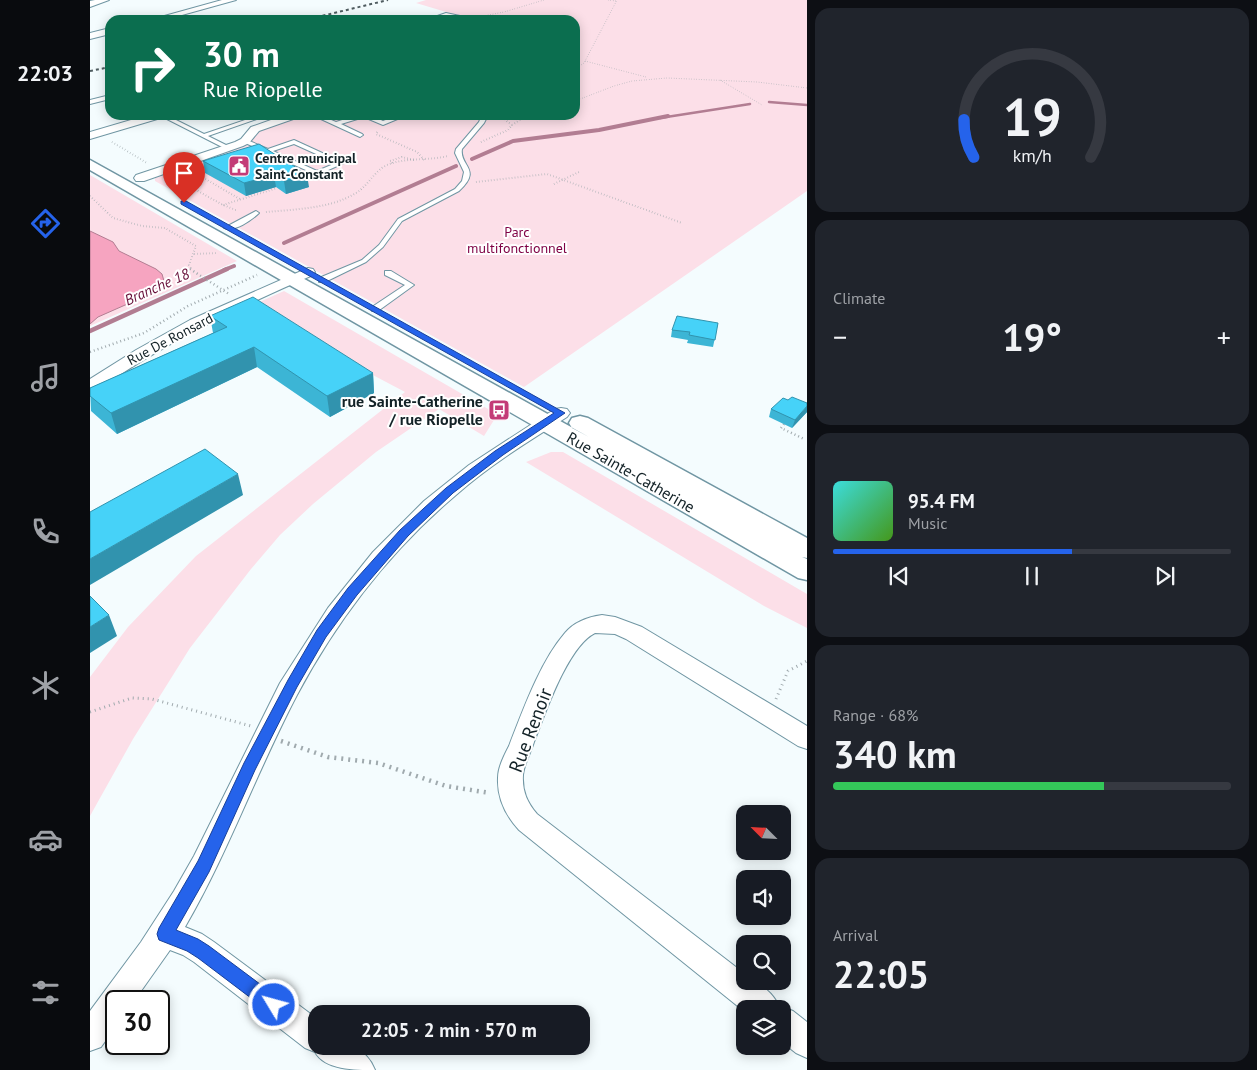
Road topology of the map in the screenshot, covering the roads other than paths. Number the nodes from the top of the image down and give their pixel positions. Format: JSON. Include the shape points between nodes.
{"nodes":[{"id":1,"x":105,"y":0,"type":"edge"},
{"id":2,"x":232,"y":0,"type":"edge"},
{"id":3,"x":90,"y":4,"type":"edge"},
{"id":4,"x":174,"y":15,"type":"edge"},
{"id":5,"x":105,"y":32,"type":"edge"},
{"id":6,"x":90,"y":36,"type":"edge"},
{"id":7,"x":105,"y":98,"type":"edge"},
{"id":8,"x":90,"y":102,"type":"edge"},
{"id":9,"x":148,"y":120,"type":"edge"},
{"id":10,"x":170,"y":120,"type":"edge"},
{"id":11,"x":250,"y":120,"type":"edge"},
{"id":12,"x":281,"y":120,"type":"edge"},
{"id":13,"x":326,"y":120,"type":"edge"},
{"id":14,"x":348,"y":120,"type":"edge"},
{"id":15,"x":376,"y":120,"type":"edge"},
{"id":16,"x":391,"y":120,"type":"edge"},
{"id":17,"x":483,"y":120,"type":"edge"},
{"id":18,"x":336,"y":124,"type":"junction"},
{"id":19,"x":360,"y":135,"type":"dead end"},
{"id":20,"x":90,"y":136,"type":"edge"},
{"id":21,"x":203,"y":136,"type":"junction"},
{"id":22,"x":245,"y":141,"type":"junction"},
{"id":23,"x":228,"y":148,"type":"junction"},
{"id":24,"x":90,"y":150,"type":"edge"},
{"id":25,"x":267,"y":150,"type":"junction"},
{"id":26,"x":254,"y":152,"type":"edge"},
{"id":27,"x":202,"y":157,"type":"junction"},
{"id":28,"x":215,"y":160,"type":"edge"},
{"id":29,"x":90,"y":164,"type":"edge"},
{"id":30,"x":300,"y":165,"type":"junction"},
{"id":31,"x":289,"y":169,"type":"edge"},
{"id":32,"x":140,"y":178,"type":"junction"},
{"id":33,"x":256,"y":213,"type":"road end"},
{"id":34,"x":227,"y":228,"type":"junction"},
{"id":35,"x":388,"y":273,"type":"dead end"},
{"id":36,"x":308,"y":277,"type":"junction"},
{"id":37,"x":375,"y":309,"type":"junction"},
{"id":38,"x":90,"y":387,"type":"edge"},
{"id":39,"x":553,"y":418,"type":"junction"},
{"id":40,"x":807,"y":549,"type":"edge"},
{"id":41,"x":807,"y":571,"type":"edge"},
{"id":42,"x":807,"y":739,"type":"edge"},
{"id":43,"x":165,"y":934,"type":"junction"},
{"id":44,"x":124,"y":990,"type":"edge"},
{"id":45,"x":754,"y":1000,"type":"edge"},
{"id":46,"x":105,"y":1016,"type":"edge"},
{"id":47,"x":791,"y":1029,"type":"edge"},
{"id":48,"x":308,"y":1031,"type":"edge"},
{"id":49,"x":90,"y":1036,"type":"edge"},
{"id":50,"x":807,"y":1042,"type":"edge"},
{"id":51,"x":340,"y":1055,"type":"edge"},
{"id":52,"x":359,"y":1070,"type":"edge"}],
"edges":[{"from":1,"to":3,"type":"street"},
{"from":2,"to":4,"type":"street"},
{"from":5,"to":6,"type":"street"},
{"from":7,"to":8,"type":"lane"},
{"from":9,"to":20,"type":"street"},
{"from":10,"to":21,"type":"lane"},
{"from":11,"to":21,"type":"lane"},
{"from":12,"to":22,"type":"street","via":[[255,129]]},
{"from":13,"to":18,"type":"lane"},
{"from":14,"to":18,"type":"lane"},
{"from":15,"to":16,"type":"lane","via":[[383,123]]},
{"from":17,"to":36,"type":"lane","via":[[459,149],[467,171],[466,181],[457,190],[400,220],[381,246],[364,261]]},
{"from":18,"to":19,"type":"lane"},
{"from":21,"to":23,"type":"lane"},
{"from":22,"to":23,"type":"street"},
{"from":22,"to":25,"type":"lane"},
{"from":23,"to":27,"type":"street"},
{"from":24,"to":32,"type":"street","name":"Rue Sainte-Catherine"},
{"from":25,"to":26,"type":"lane"},
{"from":25,"to":30,"type":"lane"},
{"from":25,"to":30,"type":"lane","via":[[294,142],[341,163],[316,173]]},
{"from":27,"to":28,"type":"lane"},
{"from":27,"to":32,"type":"street"},
{"from":29,"to":36,"type":"street","name":"Rue Sainte-Catherine"},
{"from":30,"to":31,"type":"lane"},
{"from":32,"to":34,"type":"street","name":"Rue Sainte-Catherine"},
{"from":33,"to":34,"type":"lane"},
{"from":34,"to":36,"type":"street","name":"Rue Sainte-Catherine"},
{"from":35,"to":37,"type":"lane","via":[[410,285]]},
{"from":36,"to":37,"type":"street","name":"Rue Sainte-Catherine"},
{"from":36,"to":38,"type":"street","name":"Rue De Ronsard","via":[[180,331],[122,364]]},
{"from":36,"to":39,"type":"street","name":"Rue Sainte-Catherine"},
{"from":37,"to":39,"type":"street","name":"Rue Sainte-Catherine"},
{"from":39,"to":40,"type":"street","name":"Rue Sainte-Catherine"},
{"from":39,"to":41,"type":"street","name":"Rue Sainte-Catherine"},
{"from":39,"to":43,"type":"street","via":[[465,478],[430,507],[352,591],[292,683],[203,867]]},
{"from":42,"to":45,"type":"street","name":"Rue Renoir","via":[[634,632],[600,624],[583,629],[569,642],[535,709],[511,772],[514,803],[528,822]]},
{"from":43,"to":44,"type":"street"},
{"from":43,"to":48,"type":"street","via":[[204,952]]},
{"from":46,"to":49,"type":"street"},
{"from":47,"to":50,"type":"street"},
{"from":51,"to":52,"type":"street"}]}
